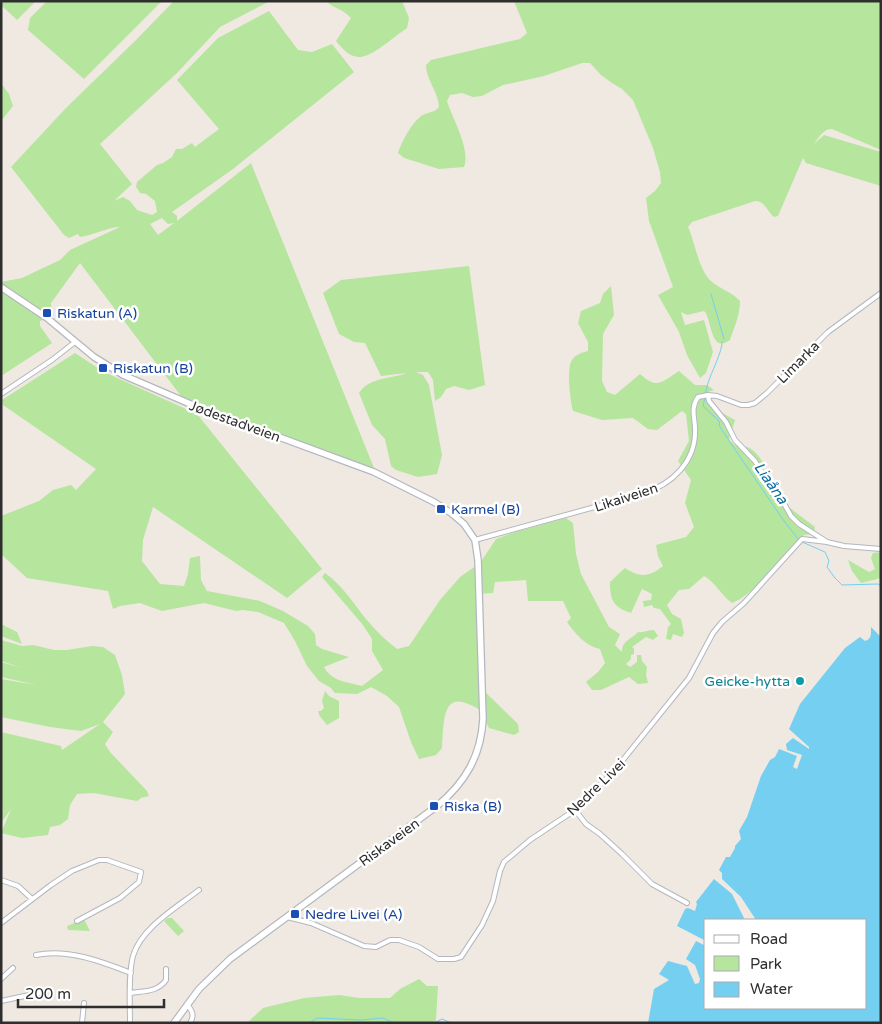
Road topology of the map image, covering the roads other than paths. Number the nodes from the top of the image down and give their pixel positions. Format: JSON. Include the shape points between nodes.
{"nodes":[{"id":1,"x":1,"y":287,"type":"edge"},
{"id":2,"x":881,"y":293,"type":"edge"},
{"id":3,"x":75,"y":342,"type":"junction"},
{"id":4,"x":1,"y":394,"type":"edge"},
{"id":5,"x":708,"y":395,"type":"junction"},
{"id":6,"x":475,"y":540,"type":"junction"},
{"id":7,"x":827,"y":542,"type":"junction"},
{"id":8,"x":881,"y":549,"type":"edge"},
{"id":9,"x":574,"y":810,"type":"junction"},
{"id":10,"x":1,"y":880,"type":"edge"},
{"id":11,"x":198,"y":890,"type":"dead end"},
{"id":12,"x":32,"y":899,"type":"junction"},
{"id":13,"x":687,"y":903,"type":"dead end"},
{"id":14,"x":288,"y":917,"type":"junction"},
{"id":15,"x":77,"y":921,"type":"dead end"},
{"id":16,"x":1,"y":923,"type":"edge"},
{"id":17,"x":36,"y":955,"type":"dead end"},
{"id":18,"x":13,"y":968,"type":"dead end"},
{"id":19,"x":166,"y":969,"type":"dead end"},
{"id":20,"x":131,"y":973,"type":"junction"},
{"id":21,"x":1,"y":979,"type":"edge"},
{"id":22,"x":39,"y":993,"type":"dead end"},
{"id":23,"x":131,"y":993,"type":"junction"},
{"id":24,"x":1,"y":1001,"type":"edge"},
{"id":25,"x":84,"y":1002,"type":"dead end"},
{"id":26,"x":187,"y":1004,"type":"junction"},
{"id":27,"x":82,"y":1023,"type":"edge"},
{"id":28,"x":130,"y":1023,"type":"edge"},
{"id":29,"x":174,"y":1023,"type":"edge"},
{"id":30,"x":190,"y":1023,"type":"edge"}],
"edges":[{"from":1,"to":3,"type":"main road","name":"Jødestadveien","via":[[47,318]]},
{"from":2,"to":5,"type":"street","name":"Limarka","via":[[828,332],[755,403],[741,404]]},
{"from":3,"to":4,"type":"street"},
{"from":3,"to":6,"type":"main road","name":"Jødestadveien","via":[[108,366],[148,387],[395,482],[450,513],[468,528]]},
{"from":5,"to":6,"type":"street","name":"Likaiveien","via":[[698,397],[693,405],[695,437],[686,463],[681,472],[663,486]]},
{"from":5,"to":7,"type":"street","via":[[735,440],[773,484],[792,516]]},
{"from":6,"to":14,"type":"main road","name":"Riskaveien","via":[[479,566],[483,719],[471,767],[454,791],[437,806]]},
{"from":7,"to":8,"type":"street"},
{"from":7,"to":9,"type":"street","name":"Nedre Livei","via":[[802,539],[744,603],[722,622],[686,682],[625,759]]},
{"from":9,"to":13,"type":"street","via":[[652,884]]},
{"from":9,"to":14,"type":"street","name":"Nedre Livei","via":[[504,862],[482,925],[459,958],[438,959],[419,946],[399,940],[390,940],[376,947],[364,946],[311,923]]},
{"from":10,"to":12,"type":"street","via":[[25,890]]},
{"from":11,"to":20,"type":"street","via":[[144,936],[135,951]]},
{"from":12,"to":15,"type":"street","via":[[72,871],[99,860],[141,872],[139,882],[120,898]]},
{"from":12,"to":16,"type":"street"},
{"from":14,"to":26,"type":"main road","name":"Riskaveien","via":[[223,966]]},
{"from":17,"to":20,"type":"street","via":[[78,956]]},
{"from":18,"to":21,"type":"street"},
{"from":19,"to":23,"type":"street","via":[[166,980],[160,987]]},
{"from":20,"to":23,"type":"street"},
{"from":22,"to":24,"type":"street"},
{"from":23,"to":28,"type":"street"},
{"from":25,"to":27,"type":"street"},
{"from":26,"to":29,"type":"main road","name":"Riskaveien"},
{"from":26,"to":30,"type":"street","via":[[194,1017]]}]}
